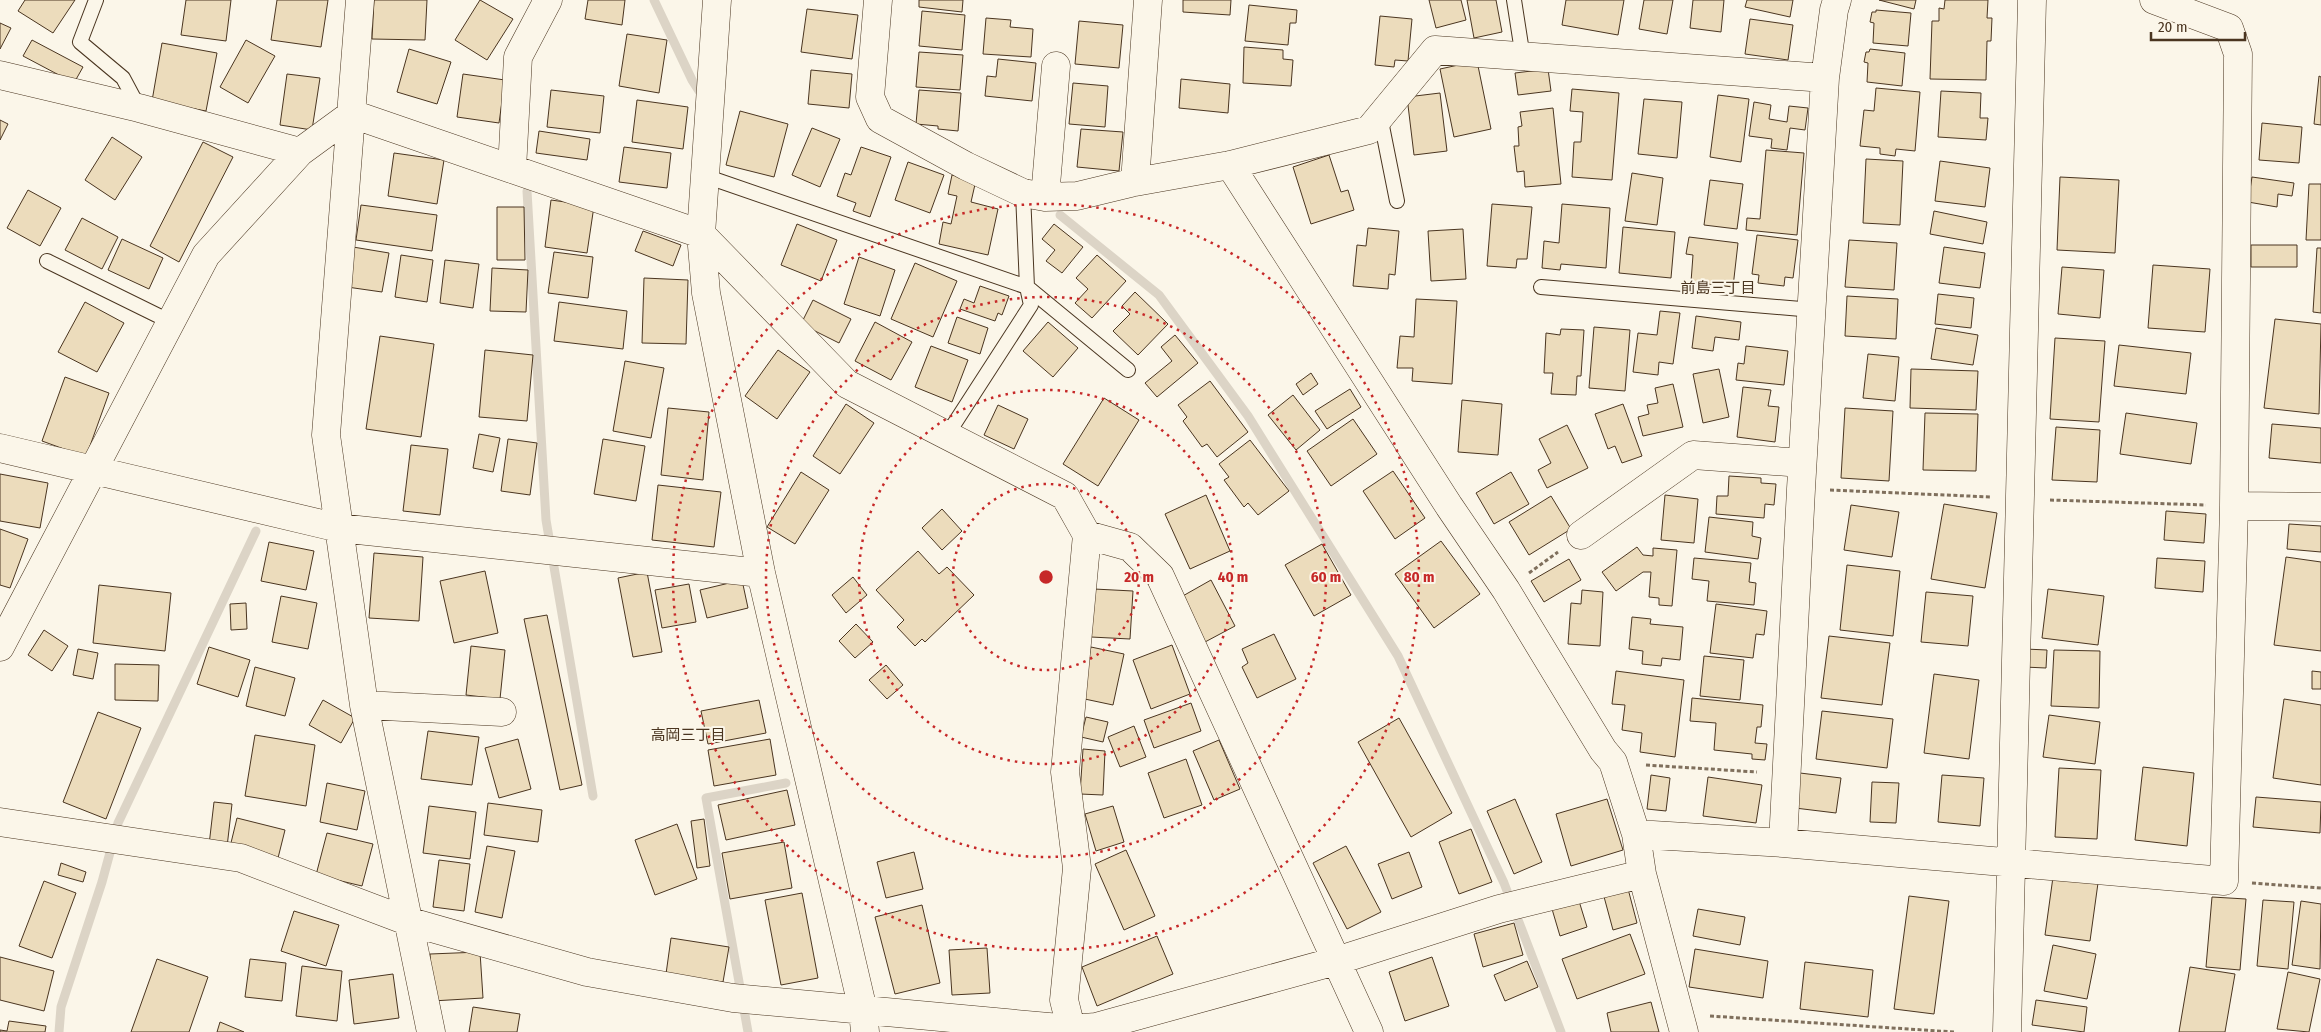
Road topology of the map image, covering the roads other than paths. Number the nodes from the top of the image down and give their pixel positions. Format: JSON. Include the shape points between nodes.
{"nodes":[{"id":1,"x":96,"y":0,"type":"edge"},
{"id":2,"x":360,"y":0,"type":"edge"},
{"id":3,"x":548,"y":0,"type":"edge"},
{"id":4,"x":717,"y":0,"type":"edge"},
{"id":5,"x":878,"y":0,"type":"edge"},
{"id":6,"x":1148,"y":0,"type":"edge"},
{"id":7,"x":1514,"y":0,"type":"edge"},
{"id":8,"x":1837,"y":0,"type":"edge"},
{"id":9,"x":2032,"y":0,"type":"edge"},
{"id":10,"x":2154,"y":0,"type":"edge"},
{"id":11,"x":1523,"y":58,"type":"junction"},
{"id":12,"x":1056,"y":66,"type":"dead end"},
{"id":13,"x":0,"y":75,"type":"edge"},
{"id":14,"x":1825,"y":78,"type":"junction"},
{"id":15,"x":139,"y":108,"type":"junction"},
{"id":16,"x":352,"y":114,"type":"junction"},
{"id":17,"x":1380,"y":116,"type":"junction"},
{"id":18,"x":300,"y":152,"type":"junction"},
{"id":19,"x":1230,"y":165,"type":"junction"},
{"id":20,"x":512,"y":169,"type":"junction"},
{"id":21,"x":705,"y":176,"type":"junction"},
{"id":22,"x":1134,"y":182,"type":"junction"},
{"id":23,"x":1034,"y":195,"type":"junction"},
{"id":24,"x":1396,"y":201,"type":"dead end"},
{"id":25,"x":700,"y":234,"type":"junction"},
{"id":26,"x":47,"y":261,"type":"dead end"},
{"id":27,"x":1027,"y":287,"type":"junction"},
{"id":28,"x":1541,"y":287,"type":"dead end"},
{"id":29,"x":1813,"y":310,"type":"junction"},
{"id":30,"x":171,"y":322,"type":"junction"},
{"id":31,"x":1128,"y":370,"type":"dead end"},
{"id":32,"x":947,"y":435,"type":"junction"},
{"id":33,"x":0,"y":448,"type":"edge"},
{"id":34,"x":92,"y":471,"type":"junction"},
{"id":35,"x":1801,"y":476,"type":"junction"},
{"id":36,"x":2234,"y":506,"type":"junction"},
{"id":37,"x":2321,"y":507,"type":"edge"},
{"id":38,"x":339,"y":528,"type":"junction"},
{"id":39,"x":1086,"y":535,"type":"junction"},
{"id":40,"x":1581,"y":535,"type":"road end"},
{"id":41,"x":760,"y":573,"type":"junction"},
{"id":42,"x":0,"y":647,"type":"edge"},
{"id":43,"x":364,"y":705,"type":"junction"},
{"id":44,"x":502,"y":712,"type":"dead end"},
{"id":45,"x":0,"y":822,"type":"edge"},
{"id":46,"x":1636,"y":834,"type":"junction"},
{"id":47,"x":1783,"y":843,"type":"junction"},
{"id":48,"x":2011,"y":862,"type":"junction"},
{"id":49,"x":1642,"y":874,"type":"junction"},
{"id":50,"x":407,"y":922,"type":"junction"},
{"id":51,"x":1336,"y":961,"type":"junction"},
{"id":52,"x":864,"y":1021,"type":"edge"},
{"id":53,"x":1072,"y":1031,"type":"edge"},
{"id":54,"x":431,"y":1032,"type":"edge"},
{"id":55,"x":1369,"y":1032,"type":"edge"},
{"id":56,"x":1684,"y":1032,"type":"edge"},
{"id":57,"x":2007,"y":1032,"type":"edge"}],
"edges":[{"from":1,"to":15,"type":"lane","via":[[80,42],[124,78]]},
{"from":2,"to":16,"type":"street"},
{"from":3,"to":20,"type":"street","via":[[518,57]]},
{"from":4,"to":21,"type":"street"},
{"from":5,"to":23,"type":"street","via":[[870,97],[880,120],[966,166]]},
{"from":6,"to":22,"type":"street"},
{"from":7,"to":11,"type":"lane"},
{"from":8,"to":14,"type":"street"},
{"from":9,"to":48,"type":"street"},
{"from":10,"to":36,"type":"street","via":[[2229,28],[2238,54]]},
{"from":11,"to":14,"type":"street"},
{"from":11,"to":17,"type":"street","via":[[1436,50]]},
{"from":12,"to":23,"type":"street"},
{"from":13,"to":15,"type":"street"},
{"from":14,"to":29,"type":"street"},
{"from":15,"to":18,"type":"street"},
{"from":16,"to":18,"type":"street"},
{"from":16,"to":20,"type":"street"},
{"from":16,"to":38,"type":"street","via":[[326,435]]},
{"from":17,"to":19,"type":"street","via":[[1369,130]]},
{"from":17,"to":24,"type":"lane"},
{"from":18,"to":30,"type":"street","via":[[206,255]]},
{"from":19,"to":22,"type":"street"},
{"from":19,"to":46,"type":"street","via":[[1506,590],[1613,762]]},
{"from":20,"to":25,"type":"street"},
{"from":21,"to":25,"type":"street"},
{"from":21,"to":27,"type":"lane"},
{"from":22,"to":23,"type":"street","via":[[1077,196]]},
{"from":23,"to":27,"type":"lane"},
{"from":25,"to":32,"type":"street","via":[[847,384]]},
{"from":25,"to":41,"type":"street","via":[[706,293]]},
{"from":26,"to":30,"type":"lane"},
{"from":27,"to":31,"type":"lane"},
{"from":27,"to":32,"type":"lane","via":[[1031,305]]},
{"from":28,"to":29,"type":"lane"},
{"from":29,"to":35,"type":"street"},
{"from":30,"to":34,"type":"street"},
{"from":32,"to":39,"type":"street","via":[[1065,496]]},
{"from":33,"to":34,"type":"street"},
{"from":34,"to":38,"type":"street"},
{"from":34,"to":42,"type":"street"},
{"from":35,"to":40,"type":"street","via":[[1693,454]]},
{"from":35,"to":47,"type":"street"},
{"from":36,"to":37,"type":"street"},
{"from":36,"to":48,"type":"street","via":[[2224,880]]},
{"from":38,"to":41,"type":"street"},
{"from":38,"to":43,"type":"street"},
{"from":39,"to":51,"type":"street","via":[[1130,547],[1160,576]]},
{"from":39,"to":53,"type":"street","via":[[1065,772],[1077,868],[1064,1000]]},
{"from":41,"to":52,"type":"street"},
{"from":43,"to":44,"type":"street"},
{"from":43,"to":50,"type":"street"},
{"from":45,"to":50,"type":"street","via":[[241,858]]},
{"from":46,"to":47,"type":"street"},
{"from":46,"to":49,"type":"street"},
{"from":47,"to":48,"type":"street"},
{"from":48,"to":57,"type":"street"},
{"from":49,"to":51,"type":"street","via":[[1499,909]]},
{"from":49,"to":56,"type":"street"},
{"from":50,"to":52,"type":"street","via":[[587,972]]},
{"from":50,"to":54,"type":"street"},
{"from":51,"to":53,"type":"street"},
{"from":51,"to":55,"type":"street"},
{"from":52,"to":53,"type":"street"}]}
